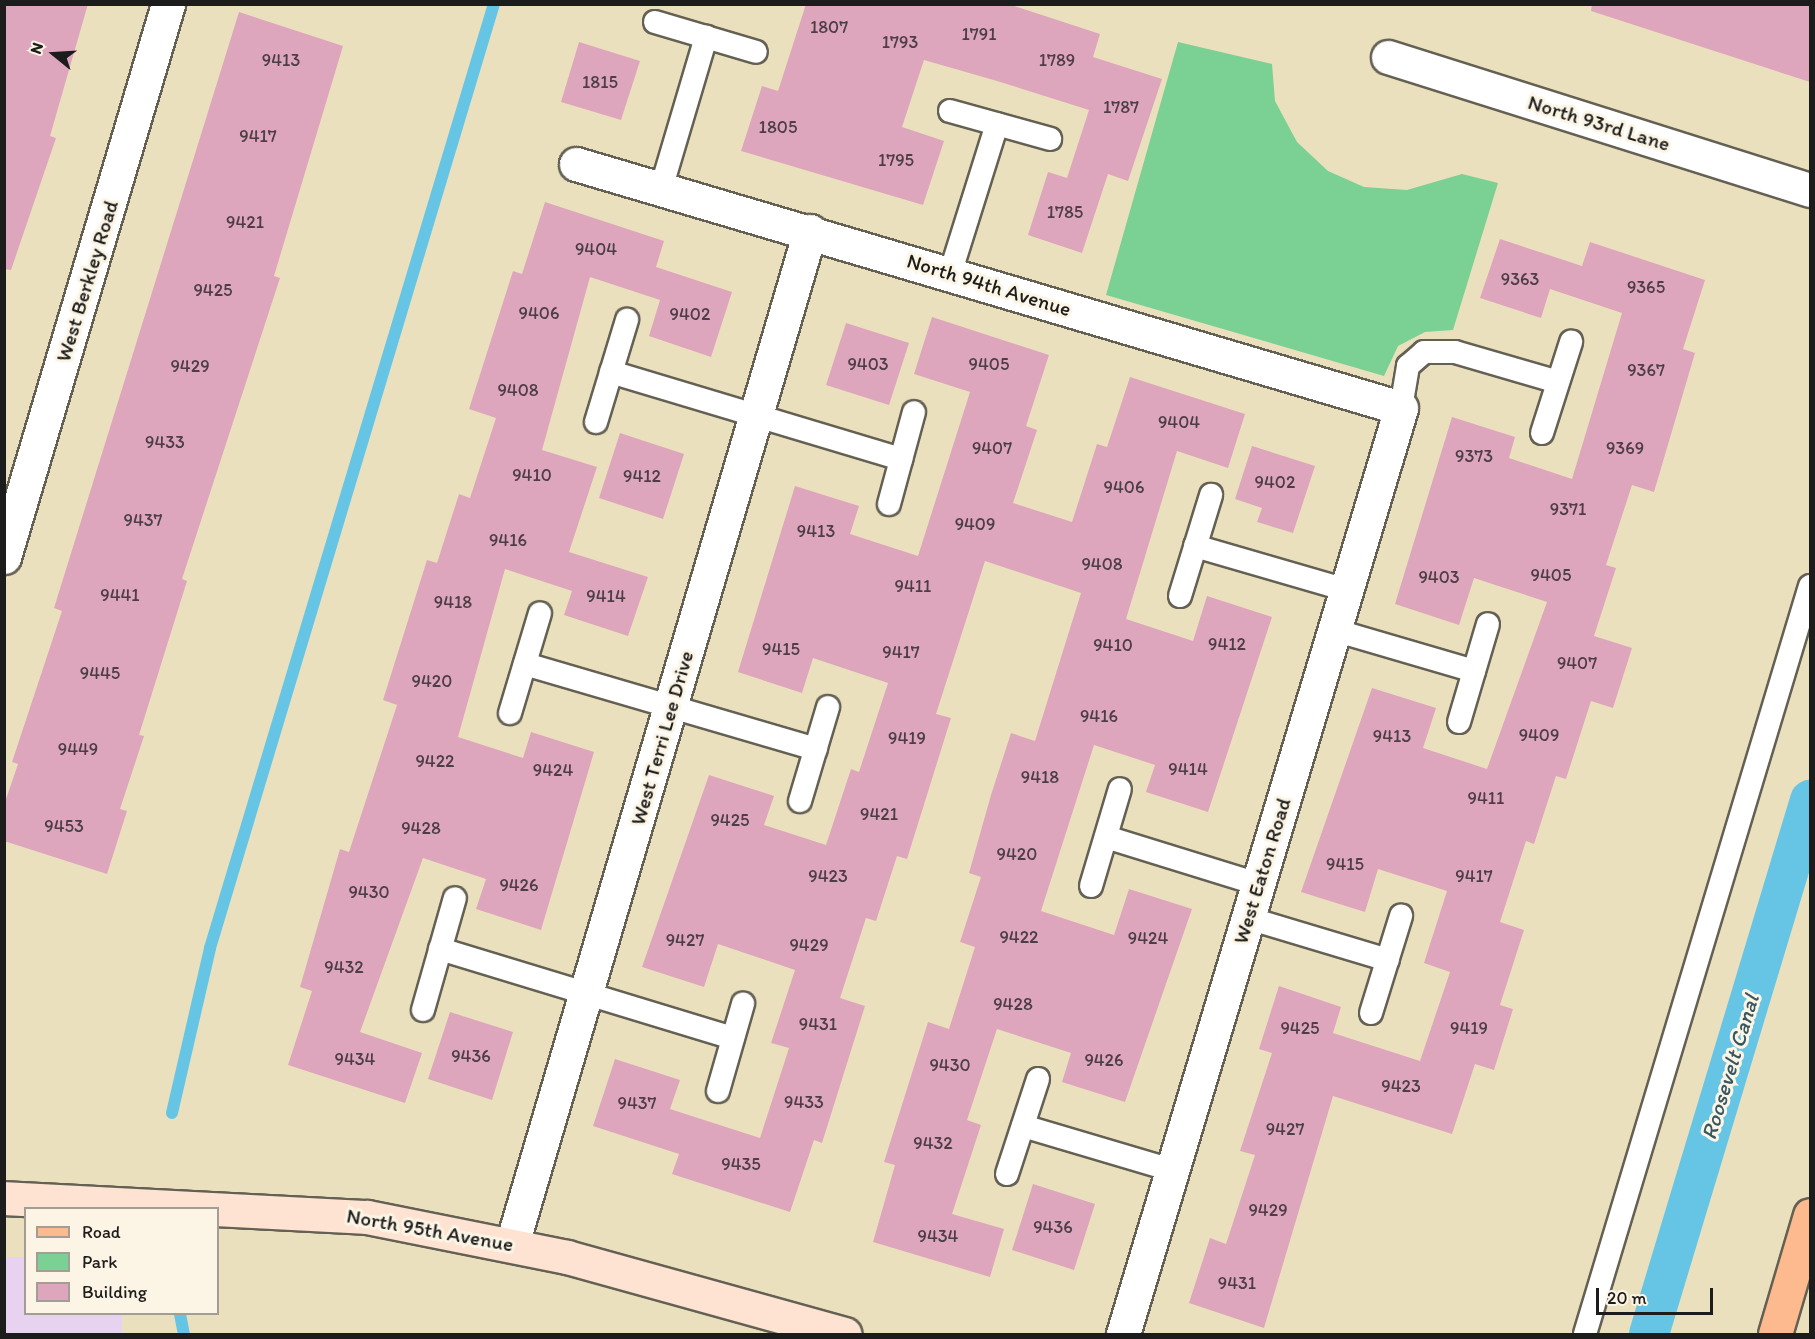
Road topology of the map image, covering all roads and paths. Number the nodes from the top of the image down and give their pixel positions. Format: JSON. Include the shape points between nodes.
{"nodes":[{"id":1,"x":168,"y":4,"type":"edge"},
{"id":2,"x":655,"y":22,"type":"dead end"},
{"id":3,"x":706,"y":37,"type":"junction"},
{"id":4,"x":756,"y":52,"type":"dead end"},
{"id":5,"x":1388,"y":57,"type":"dead end"},
{"id":6,"x":951,"y":111,"type":"dead end"},
{"id":7,"x":997,"y":124,"type":"junction"},
{"id":8,"x":1050,"y":140,"type":"dead end"},
{"id":9,"x":576,"y":164,"type":"dead end"},
{"id":10,"x":661,"y":189,"type":"junction"},
{"id":11,"x":1810,"y":190,"type":"edge"},
{"id":12,"x":810,"y":231,"type":"junction"},
{"id":13,"x":950,"y":274,"type":"junction"},
{"id":14,"x":627,"y":320,"type":"dead end"},
{"id":15,"x":1571,"y":342,"type":"dead end"},
{"id":16,"x":611,"y":372,"type":"junction"},
{"id":17,"x":1558,"y":382,"type":"junction"},
{"id":18,"x":1401,"y":408,"type":"junction"},
{"id":19,"x":914,"y":412,"type":"dead end"},
{"id":20,"x":757,"y":415,"type":"junction"},
{"id":21,"x":596,"y":422,"type":"dead end"},
{"id":22,"x":1542,"y":433,"type":"dead end"},
{"id":23,"x":901,"y":459,"type":"junction"},
{"id":24,"x":1211,"y":495,"type":"dead end"},
{"id":25,"x":889,"y":504,"type":"dead end"},
{"id":26,"x":1195,"y":546,"type":"junction"},
{"id":27,"x":4,"y":557,"type":"edge"},
{"id":28,"x":1810,"y":586,"type":"edge"},
{"id":29,"x":1346,"y":590,"type":"junction"},
{"id":30,"x":1180,"y":596,"type":"dead end"},
{"id":31,"x":540,"y":613,"type":"dead end"},
{"id":32,"x":1488,"y":624,"type":"dead end"},
{"id":33,"x":1334,"y":630,"type":"junction"},
{"id":34,"x":525,"y":664,"type":"junction"},
{"id":35,"x":1474,"y":670,"type":"junction"},
{"id":36,"x":671,"y":707,"type":"junction"},
{"id":37,"x":828,"y":707,"type":"dead end"},
{"id":38,"x":510,"y":713,"type":"dead end"},
{"id":39,"x":1459,"y":722,"type":"dead end"},
{"id":40,"x":816,"y":749,"type":"junction"},
{"id":41,"x":1120,"y":789,"type":"dead end"},
{"id":42,"x":800,"y":801,"type":"dead end"},
{"id":43,"x":1106,"y":837,"type":"junction"},
{"id":44,"x":1258,"y":884,"type":"junction"},
{"id":45,"x":1091,"y":886,"type":"dead end"},
{"id":46,"x":455,"y":898,"type":"dead end"},
{"id":47,"x":1401,"y":916,"type":"dead end"},
{"id":48,"x":1248,"y":918,"type":"junction"},
{"id":49,"x":440,"y":949,"type":"junction"},
{"id":50,"x":1388,"y":960,"type":"junction"},
{"id":51,"x":588,"y":994,"type":"junction"},
{"id":52,"x":743,"y":1004,"type":"dead end"},
{"id":53,"x":423,"y":1010,"type":"dead end"},
{"id":54,"x":1371,"y":1013,"type":"dead end"},
{"id":55,"x":733,"y":1038,"type":"junction"},
{"id":56,"x":1038,"y":1078,"type":"dead end"},
{"id":57,"x":718,"y":1090,"type":"dead end"},
{"id":58,"x":1023,"y":1126,"type":"junction"},
{"id":59,"x":1172,"y":1170,"type":"junction"},
{"id":60,"x":1007,"y":1174,"type":"dead end"},
{"id":61,"x":4,"y":1198,"type":"edge"},
{"id":62,"x":216,"y":1207,"type":"edge"},
{"id":63,"x":219,"y":1207,"type":"edge"},
{"id":64,"x":1810,"y":1215,"type":"edge"},
{"id":65,"x":512,"y":1244,"type":"junction"},
{"id":66,"x":844,"y":1335,"type":"edge"},
{"id":67,"x":1123,"y":1335,"type":"edge"},
{"id":68,"x":1585,"y":1335,"type":"edge"},
{"id":69,"x":1775,"y":1335,"type":"edge"}],
"edges":[{"from":1,"to":27,"type":"street","name":"West Berkley Road"},
{"from":2,"to":3,"type":"lane"},
{"from":3,"to":4,"type":"lane"},
{"from":3,"to":10,"type":"lane"},
{"from":5,"to":11,"type":"street","name":"North 93rd Lane"},
{"from":6,"to":7,"type":"lane"},
{"from":7,"to":8,"type":"lane"},
{"from":7,"to":13,"type":"lane"},
{"from":9,"to":10,"type":"street","name":"North 94th Avenue"},
{"from":10,"to":12,"type":"street","name":"North 94th Avenue"},
{"from":12,"to":13,"type":"street","name":"North 94th Avenue"},
{"from":12,"to":20,"type":"street","name":"West Terri Lee Drive"},
{"from":13,"to":18,"type":"street","name":"North 94th Avenue"},
{"from":14,"to":16,"type":"lane"},
{"from":15,"to":17,"type":"lane"},
{"from":16,"to":20,"type":"lane"},
{"from":16,"to":21,"type":"lane"},
{"from":17,"to":18,"type":"lane","via":[[1455,352],[1424,352],[1408,366]]},
{"from":17,"to":22,"type":"lane"},
{"from":18,"to":29,"type":"street","name":"West Eaton Road"},
{"from":19,"to":23,"type":"lane"},
{"from":20,"to":23,"type":"lane"},
{"from":20,"to":36,"type":"street","name":"West Terri Lee Drive"},
{"from":23,"to":25,"type":"lane"},
{"from":24,"to":26,"type":"lane"},
{"from":26,"to":29,"type":"lane"},
{"from":26,"to":30,"type":"lane"},
{"from":28,"to":68,"type":"lane"},
{"from":29,"to":33,"type":"street","name":"West Eaton Road"},
{"from":31,"to":34,"type":"lane"},
{"from":32,"to":35,"type":"lane"},
{"from":33,"to":35,"type":"lane"},
{"from":33,"to":44,"type":"street","name":"West Eaton Road"},
{"from":34,"to":36,"type":"lane"},
{"from":34,"to":38,"type":"lane"},
{"from":35,"to":39,"type":"lane"},
{"from":36,"to":40,"type":"lane"},
{"from":36,"to":51,"type":"street","name":"West Terri Lee Drive"},
{"from":37,"to":40,"type":"lane"},
{"from":40,"to":42,"type":"lane"},
{"from":41,"to":43,"type":"lane"},
{"from":43,"to":44,"type":"lane"},
{"from":43,"to":45,"type":"lane"},
{"from":44,"to":48,"type":"street","name":"West Eaton Road"},
{"from":46,"to":49,"type":"lane"},
{"from":47,"to":50,"type":"lane"},
{"from":48,"to":50,"type":"lane"},
{"from":48,"to":59,"type":"street","name":"West Eaton Road"},
{"from":49,"to":51,"type":"lane"},
{"from":49,"to":53,"type":"lane"},
{"from":50,"to":54,"type":"lane"},
{"from":51,"to":55,"type":"lane"},
{"from":51,"to":65,"type":"street","name":"West Terri Lee Drive"},
{"from":52,"to":55,"type":"lane"},
{"from":55,"to":57,"type":"lane"},
{"from":56,"to":58,"type":"lane"},
{"from":58,"to":59,"type":"lane"},
{"from":58,"to":60,"type":"lane"},
{"from":59,"to":67,"type":"street","name":"West Eaton Road"},
{"from":61,"to":62,"type":"street","name":"North 95th Avenue"},
{"from":63,"to":65,"type":"street","name":"North 95th Avenue","via":[[310,1211]]},
{"from":64,"to":69,"type":"main road"},
{"from":65,"to":66,"type":"street","name":"North 95th Avenue"}]}
